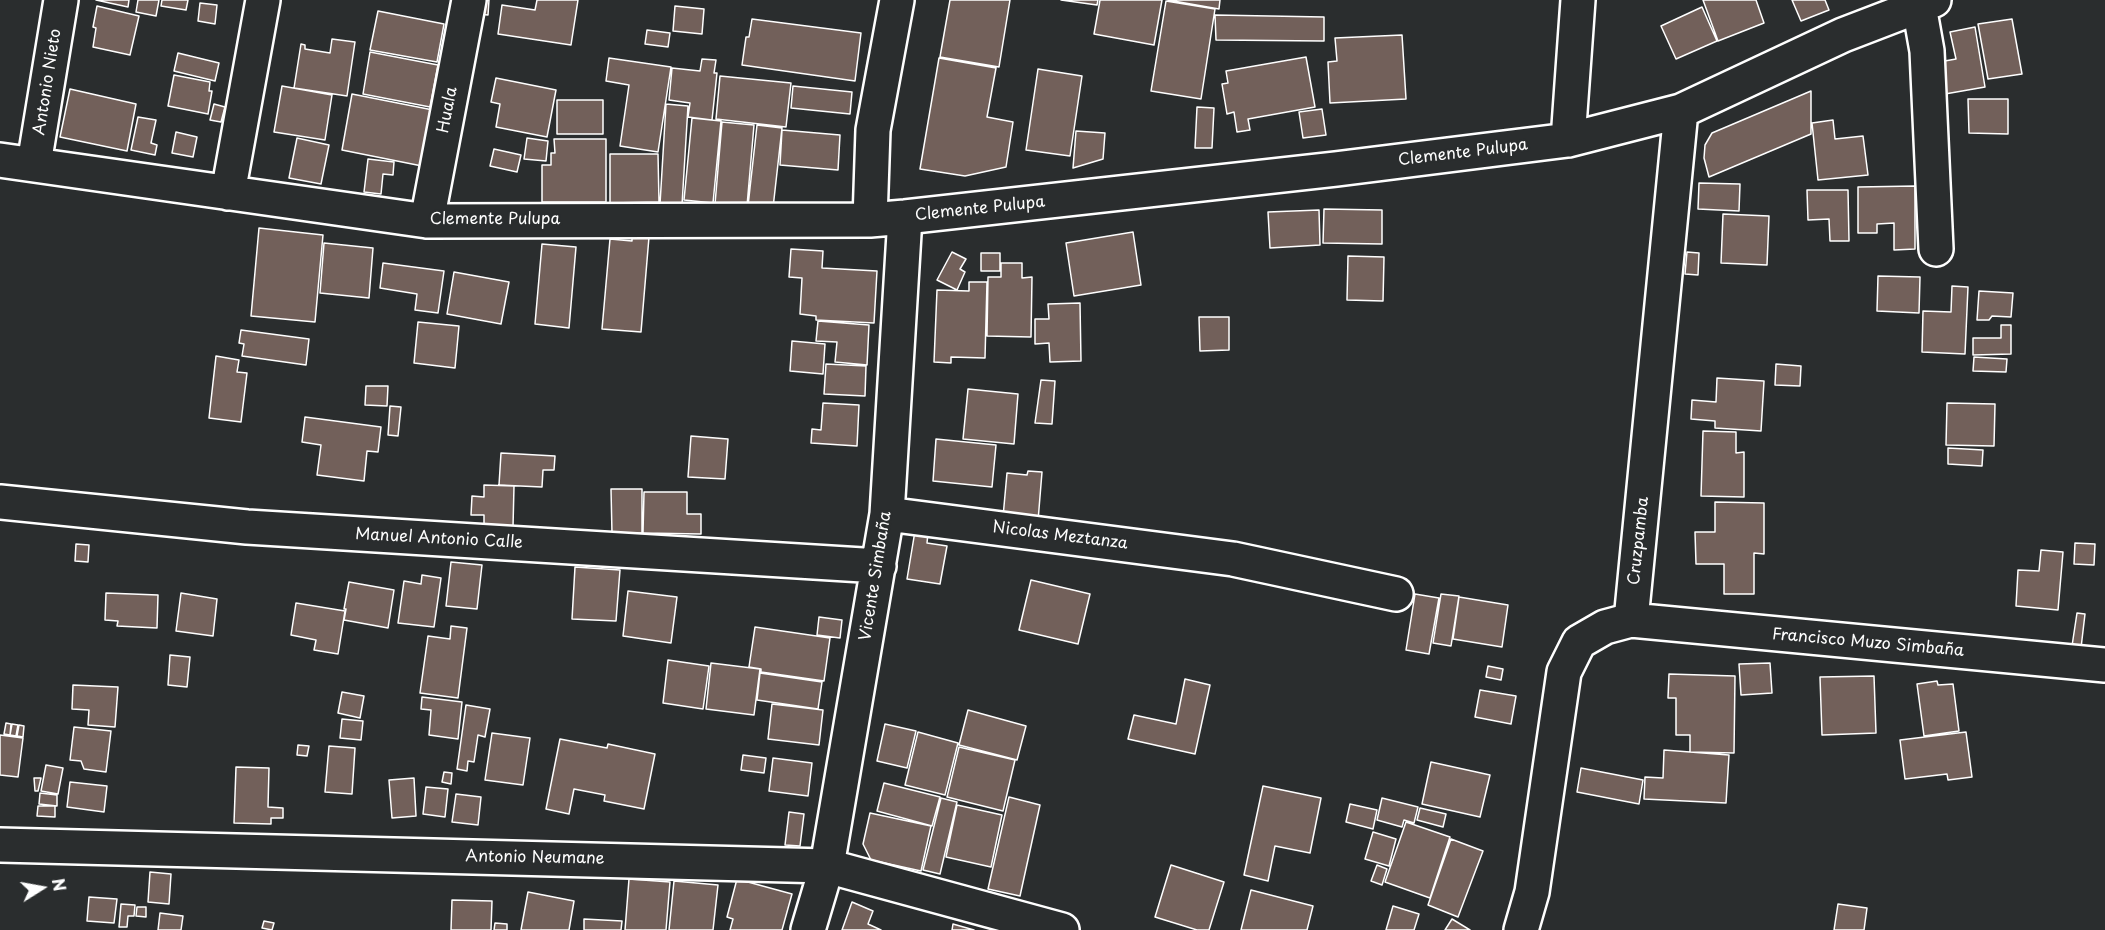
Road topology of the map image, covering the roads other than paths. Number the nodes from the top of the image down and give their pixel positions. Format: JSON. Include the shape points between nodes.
{"nodes":[{"id":1,"x":61,"y":0,"type":"edge"},
{"id":2,"x":263,"y":0,"type":"edge"},
{"id":3,"x":469,"y":0,"type":"edge"},
{"id":4,"x":897,"y":0,"type":"edge"},
{"id":5,"x":1578,"y":0,"type":"edge"},
{"id":6,"x":1927,"y":3,"type":"edge"},
{"id":7,"x":1681,"y":111,"type":"junction"},
{"id":8,"x":1568,"y":140,"type":"junction"},
{"id":9,"x":0,"y":160,"type":"edge"},
{"id":10,"x":34,"y":164,"type":"junction"},
{"id":11,"x":228,"y":193,"type":"junction"},
{"id":12,"x":904,"y":217,"type":"junction"},
{"id":13,"x":870,"y":220,"type":"junction"},
{"id":14,"x":427,"y":221,"type":"junction"},
{"id":15,"x":1936,"y":249,"type":"dead end"},
{"id":16,"x":0,"y":502,"type":"edge"},
{"id":17,"x":887,"y":514,"type":"junction"},
{"id":18,"x":879,"y":566,"type":"junction"},
{"id":19,"x":1396,"y":594,"type":"dead end"},
{"id":20,"x":1631,"y":620,"type":"junction"},
{"id":21,"x":2105,"y":665,"type":"edge"},
{"id":22,"x":0,"y":845,"type":"edge"},
{"id":23,"x":827,"y":866,"type":"junction"},
{"id":24,"x":808,"y":930,"type":"edge"},
{"id":25,"x":1062,"y":930,"type":"edge"},
{"id":26,"x":1521,"y":930,"type":"edge"}],
"edges":[{"from":1,"to":10,"type":"street","name":"Antonio Nieto"},
{"from":2,"to":11,"type":"street"},
{"from":3,"to":14,"type":"street","name":"Huala"},
{"from":4,"to":13,"type":"street","via":[[873,130]]},
{"from":5,"to":8,"type":"street"},
{"from":6,"to":7,"type":"street","name":"Clemente Pulupa","via":[[1843,35]]},
{"from":6,"to":15,"type":"street"},
{"from":7,"to":8,"type":"street","name":"Clemente Pulupa"},
{"from":7,"to":20,"type":"street","name":"Cruzpamba"},
{"from":8,"to":12,"type":"street","name":"Clemente Pulupa"},
{"from":9,"to":10,"type":"street","name":"Clemente Pulupa"},
{"from":10,"to":11,"type":"street","name":"Clemente Pulupa"},
{"from":11,"to":14,"type":"street","name":"Clemente Pulupa"},
{"from":12,"to":13,"type":"street","name":"Clemente Pulupa"},
{"from":12,"to":17,"type":"street","name":"Vicente Simbaña"},
{"from":13,"to":14,"type":"street","name":"Clemente Pulupa"},
{"from":16,"to":18,"type":"street","name":"Manuel Antonio Calle","via":[[247,527]]},
{"from":17,"to":18,"type":"street","name":"Vicente Simbaña"},
{"from":17,"to":19,"type":"street","name":"Nicolas Meztanza","via":[[1233,559]]},
{"from":18,"to":23,"type":"street","name":"Vicente Simbaña"},
{"from":20,"to":21,"type":"street","name":"Francisco Muzo Simbaña"},
{"from":20,"to":26,"type":"street","via":[[1605,627],[1579,642],[1564,672],[1532,892]]},
{"from":22,"to":23,"type":"street","name":"Antonio Neumane"},
{"from":23,"to":24,"type":"street","name":"Vicente Simbaña"},
{"from":23,"to":25,"type":"street","name":"Antonio Neumane"}]}
